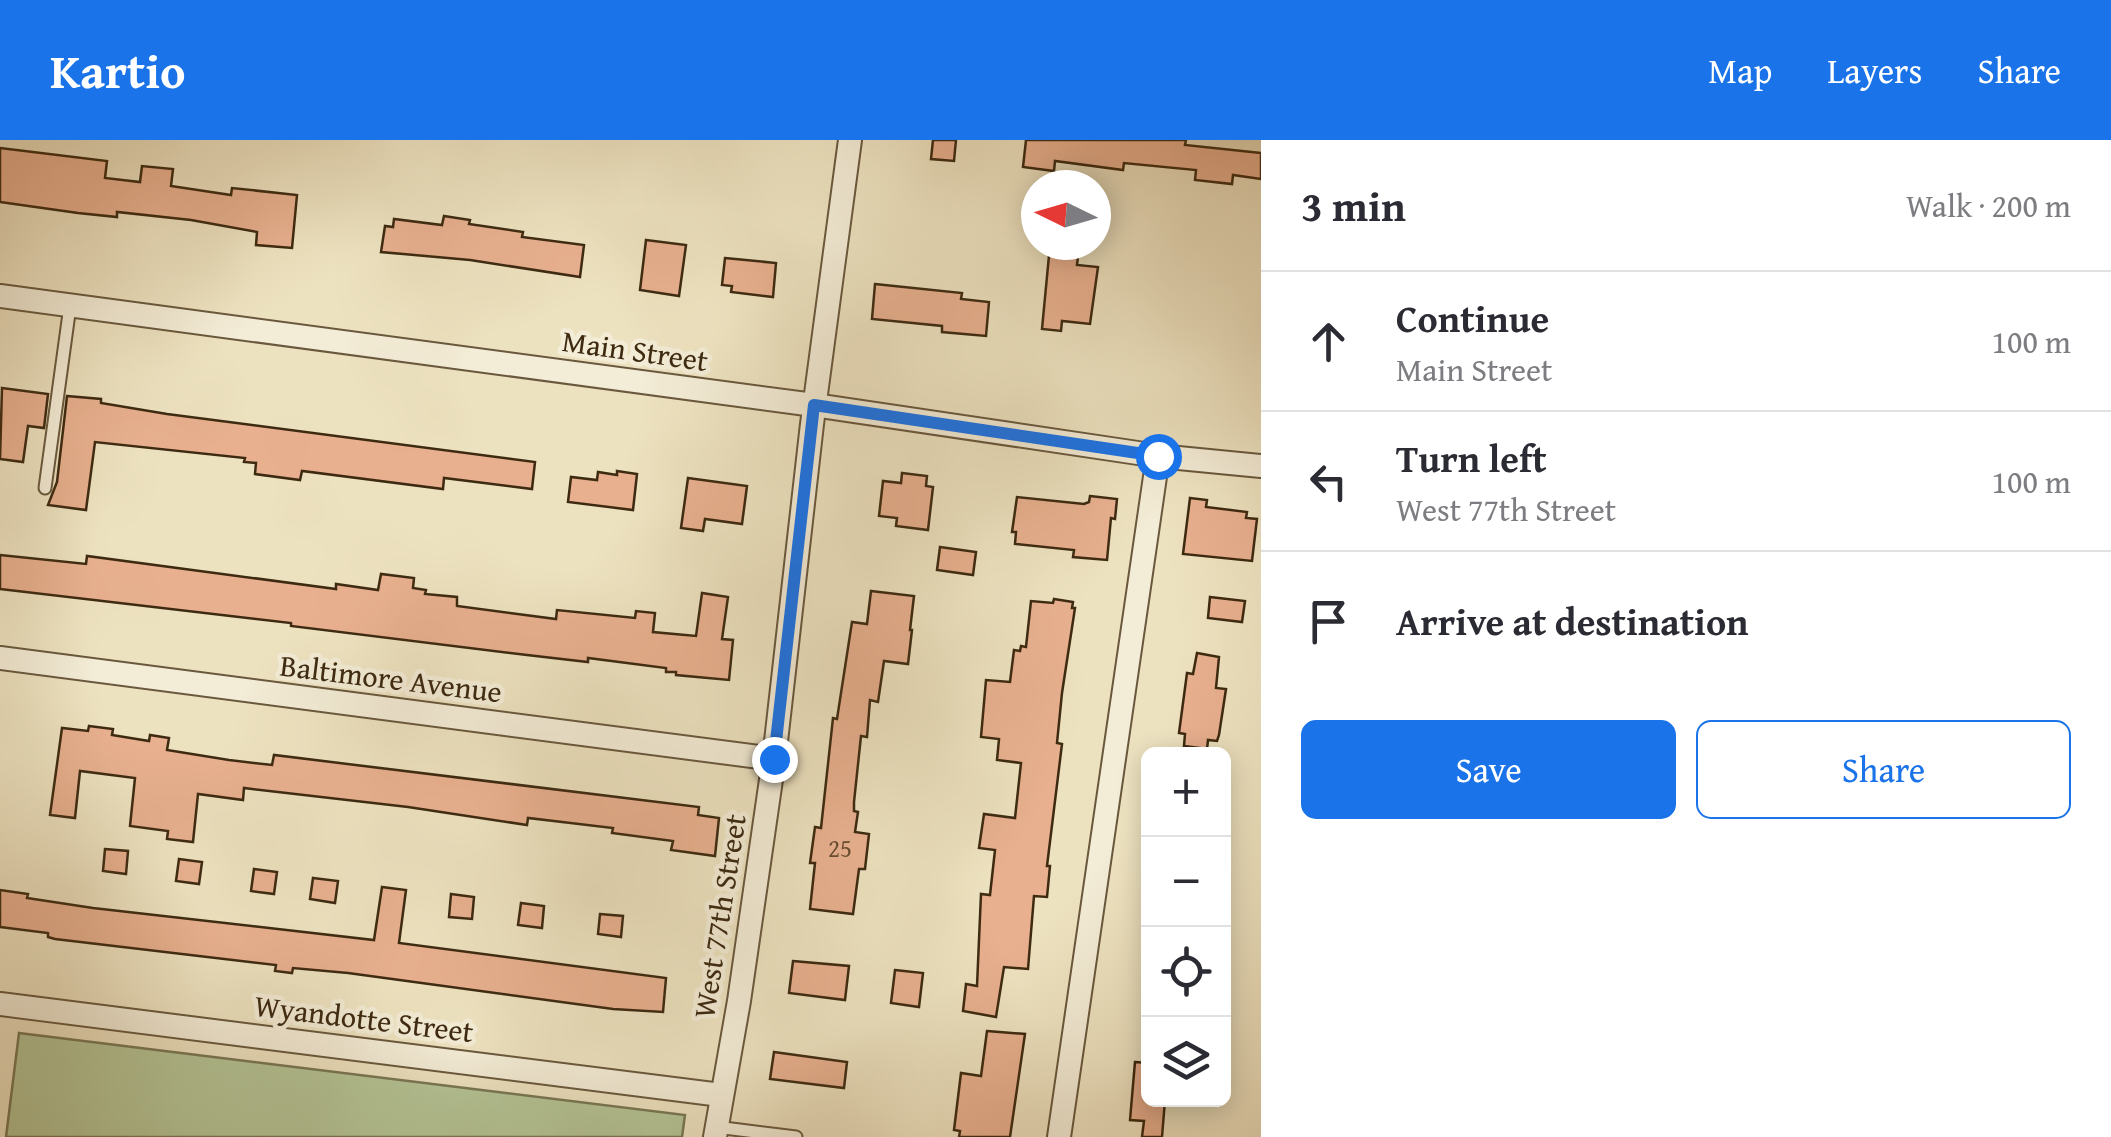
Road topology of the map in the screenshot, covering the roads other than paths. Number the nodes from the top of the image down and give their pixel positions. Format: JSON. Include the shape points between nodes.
{"nodes":[{"id":1,"x":850,"y":140,"type":"edge"},
{"id":2,"x":0,"y":296,"type":"edge"},
{"id":3,"x":70,"y":306,"type":"junction"},
{"id":4,"x":814,"y":405,"type":"junction"},
{"id":5,"x":1158,"y":456,"type":"junction"},
{"id":6,"x":1261,"y":466,"type":"edge"},
{"id":7,"x":45,"y":488,"type":"dead end"},
{"id":8,"x":0,"y":658,"type":"edge"},
{"id":9,"x":774,"y":759,"type":"junction"},
{"id":10,"x":0,"y":1004,"type":"edge"},
{"id":11,"x":721,"y":1095,"type":"junction"},
{"id":12,"x":716,"y":1132,"type":"edge"},
{"id":13,"x":796,"y":1137,"type":"edge"},
{"id":14,"x":1060,"y":1137,"type":"edge"}],
"edges":[{"from":1,"to":4,"type":"street","name":"West 77th Street"},
{"from":2,"to":3,"type":"street","name":"Main Street"},
{"from":3,"to":4,"type":"street","name":"Main Street"},
{"from":3,"to":7,"type":"lane"},
{"from":4,"to":5,"type":"street","name":"Main Street"},
{"from":4,"to":9,"type":"street","name":"West 77th Street"},
{"from":5,"to":6,"type":"street","name":"Main Street"},
{"from":5,"to":14,"type":"street"},
{"from":8,"to":9,"type":"street","name":"Baltimore Avenue"},
{"from":9,"to":11,"type":"street","name":"West 77th Street"},
{"from":10,"to":11,"type":"street","name":"Wyandotte Street"},
{"from":11,"to":12,"type":"street","name":"West 77th Street"},
{"from":12,"to":13,"type":"lane"}]}
